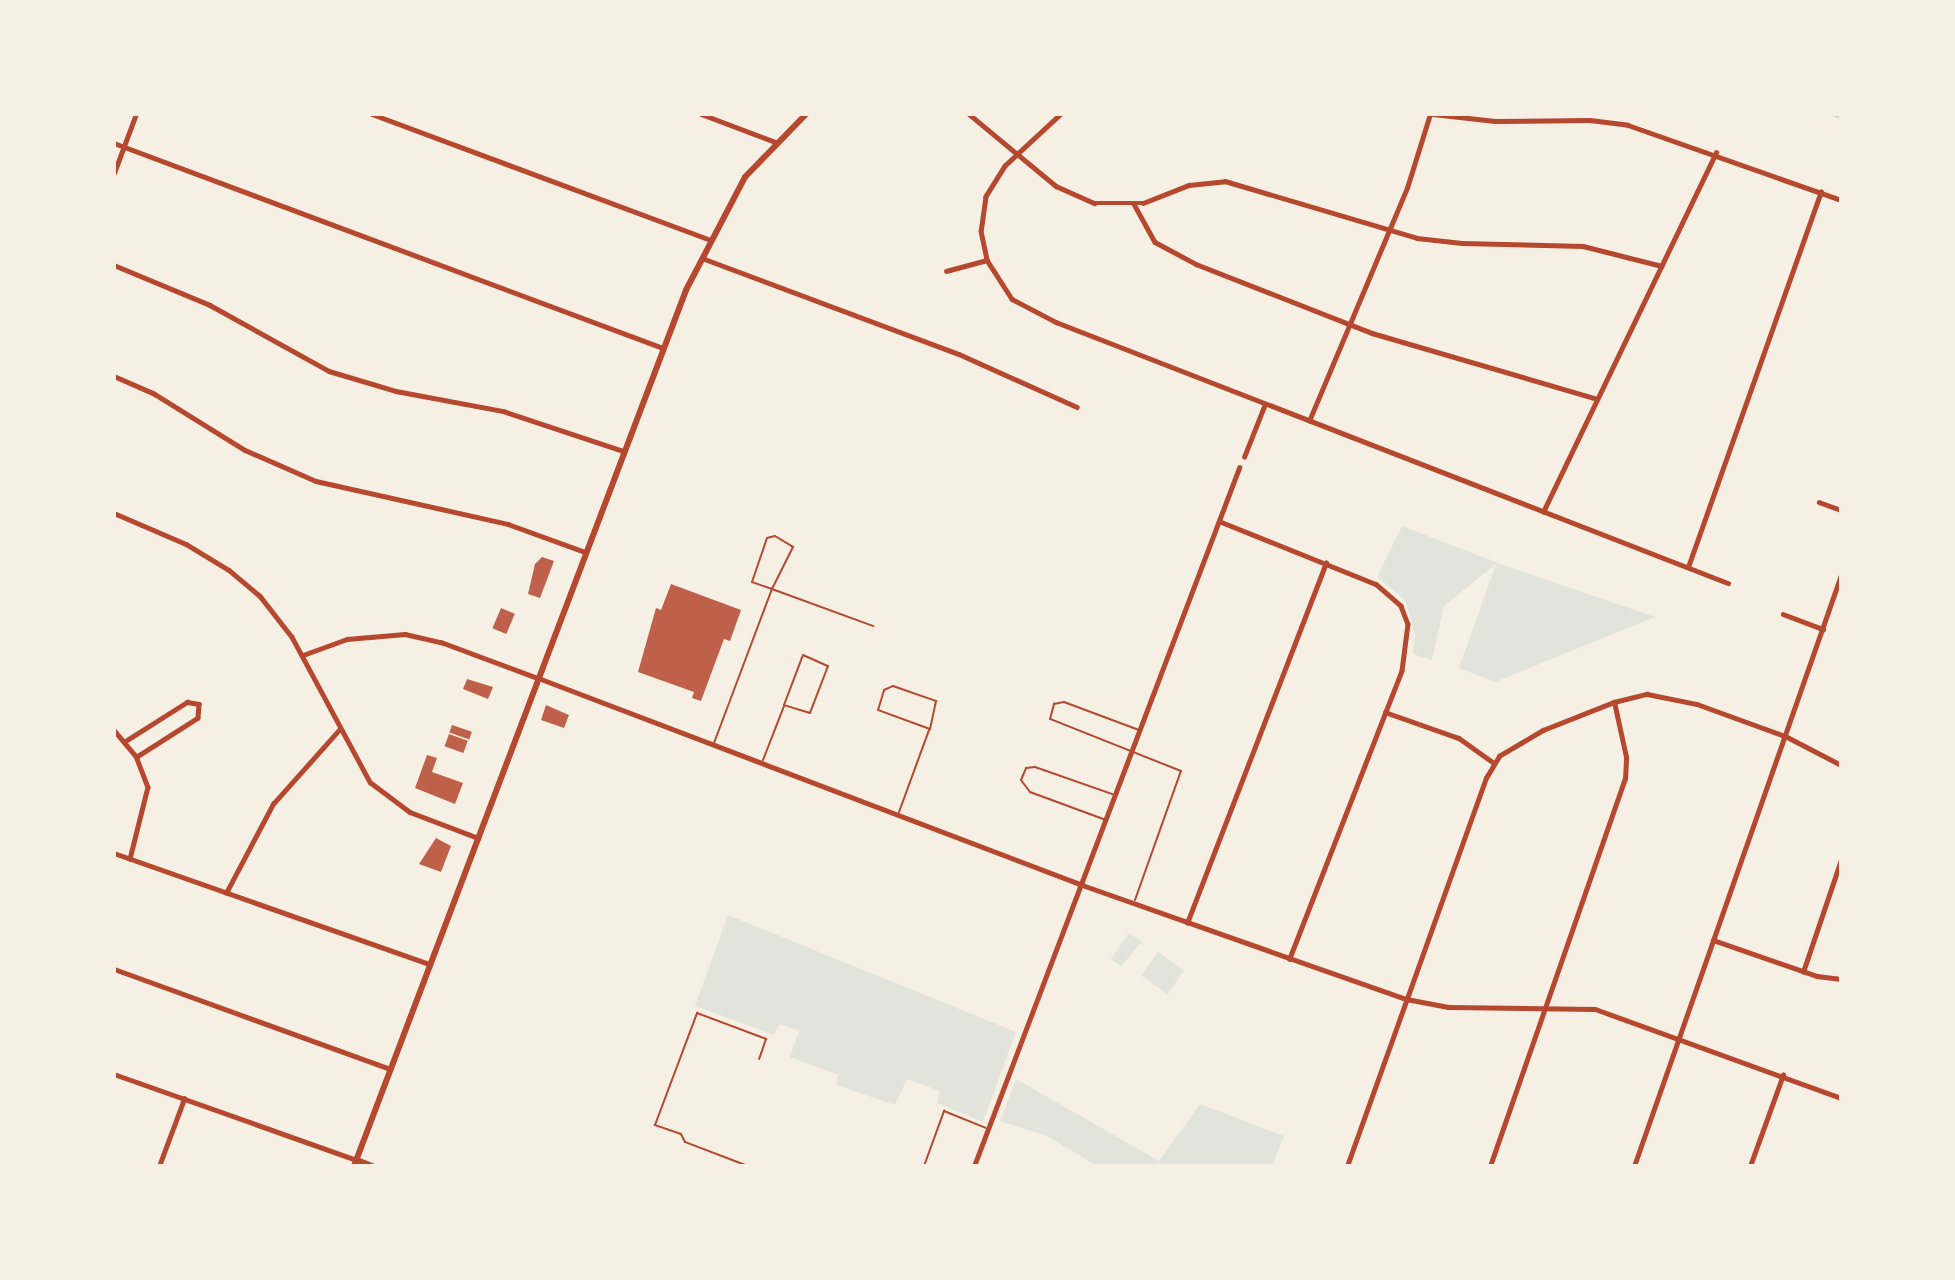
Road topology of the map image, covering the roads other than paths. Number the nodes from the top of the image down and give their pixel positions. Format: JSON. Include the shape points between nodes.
{"nodes":[{"id":1,"x":136,"y":114,"type":"edge"},
{"id":2,"x":372,"y":114,"type":"edge"},
{"id":3,"x":701,"y":114,"type":"edge"},
{"id":4,"x":806,"y":114,"type":"edge"},
{"id":5,"x":969,"y":114,"type":"edge"},
{"id":6,"x":1062,"y":114,"type":"edge"},
{"id":7,"x":1431,"y":114,"type":"edge"},
{"id":8,"x":775,"y":142,"type":"junction"},
{"id":9,"x":114,"y":143,"type":"edge"},
{"id":10,"x":123,"y":147,"type":"junction"},
{"id":11,"x":1716,"y":152,"type":"junction"},
{"id":12,"x":1017,"y":154,"type":"junction"},
{"id":13,"x":114,"y":173,"type":"edge"},
{"id":14,"x":1821,"y":192,"type":"junction"},
{"id":15,"x":1841,"y":200,"type":"edge"},
{"id":16,"x":1135,"y":204,"type":"junction"},
{"id":17,"x":1390,"y":230,"type":"junction"},
{"id":18,"x":710,"y":240,"type":"junction"},
{"id":19,"x":702,"y":258,"type":"junction"},
{"id":20,"x":987,"y":260,"type":"junction"},
{"id":21,"x":114,"y":265,"type":"edge"},
{"id":22,"x":1662,"y":266,"type":"junction"},
{"id":23,"x":946,"y":271,"type":"dead end"},
{"id":24,"x":1351,"y":324,"type":"junction"},
{"id":25,"x":663,"y":348,"type":"junction"},
{"id":26,"x":114,"y":376,"type":"edge"},
{"id":27,"x":1597,"y":399,"type":"junction"},
{"id":28,"x":1265,"y":404,"type":"junction"},
{"id":29,"x":1077,"y":407,"type":"dead end"},
{"id":30,"x":1309,"y":421,"type":"junction"},
{"id":31,"x":623,"y":451,"type":"junction"},
{"id":32,"x":1244,"y":457,"type":"dead end"},
{"id":33,"x":1239,"y":468,"type":"dead end"},
{"id":34,"x":1819,"y":502,"type":"dead end"},
{"id":35,"x":1841,"y":510,"type":"edge"},
{"id":36,"x":1543,"y":512,"type":"junction"},
{"id":37,"x":114,"y":513,"type":"edge"},
{"id":38,"x":1219,"y":521,"type":"junction"},
{"id":39,"x":585,"y":552,"type":"junction"},
{"id":40,"x":1326,"y":563,"type":"junction"},
{"id":41,"x":1688,"y":568,"type":"junction"},
{"id":42,"x":1841,"y":575,"type":"edge"},
{"id":43,"x":1728,"y":583,"type":"dead end"},
{"id":44,"x":772,"y":589,"type":"junction"},
{"id":45,"x":1783,"y":614,"type":"dead end"},
{"id":46,"x":873,"y":626,"type":"dead end"},
{"id":47,"x":1822,"y":629,"type":"junction"},
{"id":48,"x":303,"y":655,"type":"junction"},
{"id":49,"x":538,"y":678,"type":"junction"},
{"id":50,"x":1614,"y":702,"type":"junction"},
{"id":51,"x":784,"y":705,"type":"junction"},
{"id":52,"x":1385,"y":712,"type":"junction"},
{"id":53,"x":930,"y":729,"type":"junction"},
{"id":54,"x":114,"y":730,"type":"edge"},
{"id":55,"x":339,"y":730,"type":"junction"},
{"id":56,"x":1140,"y":731,"type":"junction"},
{"id":57,"x":1785,"y":736,"type":"junction"},
{"id":58,"x":124,"y":742,"type":"junction"},
{"id":59,"x":714,"y":743,"type":"junction"},
{"id":60,"x":1132,"y":753,"type":"junction"},
{"id":61,"x":137,"y":757,"type":"junction"},
{"id":62,"x":763,"y":760,"type":"junction"},
{"id":63,"x":1494,"y":764,"type":"junction"},
{"id":64,"x":1841,"y":765,"type":"edge"},
{"id":65,"x":1116,"y":796,"type":"junction"},
{"id":66,"x":899,"y":813,"type":"junction"},
{"id":67,"x":1107,"y":820,"type":"junction"},
{"id":68,"x":478,"y":838,"type":"junction"},
{"id":69,"x":114,"y":853,"type":"edge"},
{"id":70,"x":130,"y":859,"type":"junction"},
{"id":71,"x":1841,"y":860,"type":"edge"},
{"id":72,"x":1082,"y":885,"type":"junction"},
{"id":73,"x":226,"y":893,"type":"junction"},
{"id":74,"x":1134,"y":903,"type":"junction"},
{"id":75,"x":1187,"y":923,"type":"junction"},
{"id":76,"x":1713,"y":940,"type":"junction"},
{"id":77,"x":1290,"y":959,"type":"junction"},
{"id":78,"x":430,"y":964,"type":"junction"},
{"id":79,"x":114,"y":969,"type":"edge"},
{"id":80,"x":1803,"y":972,"type":"junction"},
{"id":81,"x":1841,"y":979,"type":"edge"},
{"id":82,"x":1406,"y":999,"type":"junction"},
{"id":83,"x":1546,"y":1006,"type":"junction"},
{"id":84,"x":1679,"y":1037,"type":"junction"},
{"id":85,"x":759,"y":1059,"type":"dead end"},
{"id":86,"x":391,"y":1069,"type":"junction"},
{"id":87,"x":114,"y":1074,"type":"edge"},
{"id":88,"x":1783,"y":1075,"type":"junction"},
{"id":89,"x":1841,"y":1098,"type":"edge"},
{"id":90,"x":184,"y":1099,"type":"junction"},
{"id":91,"x":988,"y":1129,"type":"junction"},
{"id":92,"x":355,"y":1163,"type":"edge"},
{"id":93,"x":159,"y":1166,"type":"edge"},
{"id":94,"x":372,"y":1166,"type":"edge"},
{"id":95,"x":748,"y":1166,"type":"edge"},
{"id":96,"x":924,"y":1166,"type":"edge"},
{"id":97,"x":974,"y":1166,"type":"edge"},
{"id":98,"x":1347,"y":1166,"type":"edge"},
{"id":99,"x":1490,"y":1166,"type":"edge"},
{"id":100,"x":1634,"y":1166,"type":"edge"},
{"id":101,"x":1750,"y":1166,"type":"edge"}],
"edges":[{"from":1,"to":10,"type":"street"},
{"from":2,"to":18,"type":"street"},
{"from":3,"to":8,"type":"street"},
{"from":4,"to":8,"type":"main road"},
{"from":5,"to":12,"type":"street"},
{"from":6,"to":12,"type":"street"},
{"from":7,"to":11,"type":"street","via":[[1495,121],[1608,121]]},
{"from":7,"to":17,"type":"street"},
{"from":8,"to":18,"type":"main road","via":[[745,177]]},
{"from":9,"to":10,"type":"street"},
{"from":10,"to":13,"type":"street"},
{"from":10,"to":25,"type":"street"},
{"from":11,"to":14,"type":"street"},
{"from":11,"to":22,"type":"street"},
{"from":12,"to":16,"type":"street","via":[[1066,192],[1094,203]]},
{"from":12,"to":20,"type":"street","via":[[986,197],[981,231]]},
{"from":14,"to":15,"type":"street"},
{"from":14,"to":41,"type":"street"},
{"from":16,"to":17,"type":"street","via":[[1189,185],[1226,181]]},
{"from":16,"to":24,"type":"street","via":[[1155,242],[1171,253]]},
{"from":17,"to":22,"type":"street","via":[[1446,243],[1583,246]]},
{"from":17,"to":24,"type":"street"},
{"from":18,"to":19,"type":"main road"},
{"from":19,"to":25,"type":"main road"},
{"from":19,"to":29,"type":"street","via":[[959,354]]},
{"from":20,"to":23,"type":"street"},
{"from":20,"to":28,"type":"street","via":[[1006,294],[1034,312]]},
{"from":21,"to":31,"type":"street","via":[[197,299],[329,371],[397,391],[503,411]]},
{"from":22,"to":27,"type":"street"},
{"from":24,"to":27,"type":"street"},
{"from":24,"to":30,"type":"street"},
{"from":25,"to":31,"type":"main road"},
{"from":26,"to":39,"type":"street","via":[[153,394],[245,450],[316,481],[487,519]]},
{"from":27,"to":36,"type":"street"},
{"from":28,"to":30,"type":"street"},
{"from":28,"to":32,"type":"street"},
{"from":30,"to":36,"type":"street"},
{"from":31,"to":39,"type":"main road"},
{"from":33,"to":38,"type":"street"},
{"from":34,"to":35,"type":"street"},
{"from":36,"to":41,"type":"street"},
{"from":37,"to":48,"type":"street","via":[[161,532],[229,570],[276,614]]},
{"from":38,"to":40,"type":"street"},
{"from":38,"to":56,"type":"street"},
{"from":39,"to":49,"type":"main road"},
{"from":40,"to":52,"type":"street","via":[[1389,591],[1404,613],[1407,650]]},
{"from":40,"to":75,"type":"street"},
{"from":41,"to":43,"type":"street"},
{"from":42,"to":47,"type":"street"},
{"from":44,"to":44,"type":"lane","via":[[793,544],[771,535],[752,582]]},
{"from":44,"to":46,"type":"lane"},
{"from":44,"to":59,"type":"lane"},
{"from":45,"to":47,"type":"street"},
{"from":47,"to":57,"type":"street"},
{"from":48,"to":49,"type":"street","via":[[347,639],[405,634],[441,642]]},
{"from":48,"to":55,"type":"street"},
{"from":49,"to":59,"type":"street"},
{"from":49,"to":68,"type":"main road"},
{"from":50,"to":57,"type":"street","via":[[1647,694],[1673,697]]},
{"from":50,"to":63,"type":"street","via":[[1543,730]]},
{"from":50,"to":83,"type":"street","via":[[1626,757],[1625,779]]},
{"from":51,"to":51,"type":"lane","via":[[810,713],[828,666],[803,655]]},
{"from":51,"to":62,"type":"lane"},
{"from":52,"to":63,"type":"street","via":[[1459,738]]},
{"from":52,"to":77,"type":"street"},
{"from":53,"to":53,"type":"lane","via":[[936,701],[893,686],[884,690],[878,710]]},
{"from":53,"to":66,"type":"lane"},
{"from":54,"to":58,"type":"street"},
{"from":55,"to":68,"type":"street","via":[[362,772],[386,796],[410,813]]},
{"from":55,"to":73,"type":"street","via":[[273,804]]},
{"from":56,"to":60,"type":"street"},
{"from":56,"to":60,"type":"lane","via":[[1063,702],[1053,707],[1050,719],[1055,725]]},
{"from":57,"to":64,"type":"street"},
{"from":57,"to":76,"type":"street"},
{"from":58,"to":61,"type":"street"},
{"from":58,"to":61,"type":"street","via":[[187,702],[199,704],[198,719]]},
{"from":59,"to":62,"type":"street"},
{"from":60,"to":65,"type":"street"},
{"from":60,"to":74,"type":"lane","via":[[1181,771]]},
{"from":61,"to":70,"type":"street","via":[[148,787]]},
{"from":62,"to":66,"type":"street"},
{"from":63,"to":82,"type":"street"},
{"from":65,"to":67,"type":"street"},
{"from":65,"to":67,"type":"lane","via":[[1035,767],[1026,768],[1024,788]]},
{"from":66,"to":72,"type":"street"},
{"from":67,"to":72,"type":"street"},
{"from":68,"to":78,"type":"main road"},
{"from":69,"to":70,"type":"street"},
{"from":70,"to":73,"type":"street"},
{"from":71,"to":80,"type":"street"},
{"from":72,"to":74,"type":"street"},
{"from":72,"to":91,"type":"street"},
{"from":73,"to":78,"type":"street"},
{"from":74,"to":75,"type":"street"},
{"from":75,"to":77,"type":"street"},
{"from":76,"to":80,"type":"street"},
{"from":76,"to":84,"type":"street"},
{"from":77,"to":82,"type":"street"},
{"from":78,"to":86,"type":"main road"},
{"from":79,"to":86,"type":"street"},
{"from":80,"to":81,"type":"street"},
{"from":82,"to":83,"type":"street","via":[[1448,1007]]},
{"from":82,"to":98,"type":"street"},
{"from":83,"to":84,"type":"street","via":[[1595,1009]]},
{"from":83,"to":99,"type":"street"},
{"from":84,"to":88,"type":"street"},
{"from":84,"to":100,"type":"street"},
{"from":85,"to":95,"type":"lane","via":[[766,1039],[697,1013],[655,1125]]},
{"from":86,"to":92,"type":"main road"},
{"from":87,"to":90,"type":"street"},
{"from":88,"to":89,"type":"street"},
{"from":88,"to":101,"type":"street"},
{"from":90,"to":92,"type":"street"},
{"from":90,"to":93,"type":"street"},
{"from":91,"to":96,"type":"lane","via":[[944,1111]]},
{"from":91,"to":97,"type":"street"},
{"from":92,"to":94,"type":"main road"}]}
